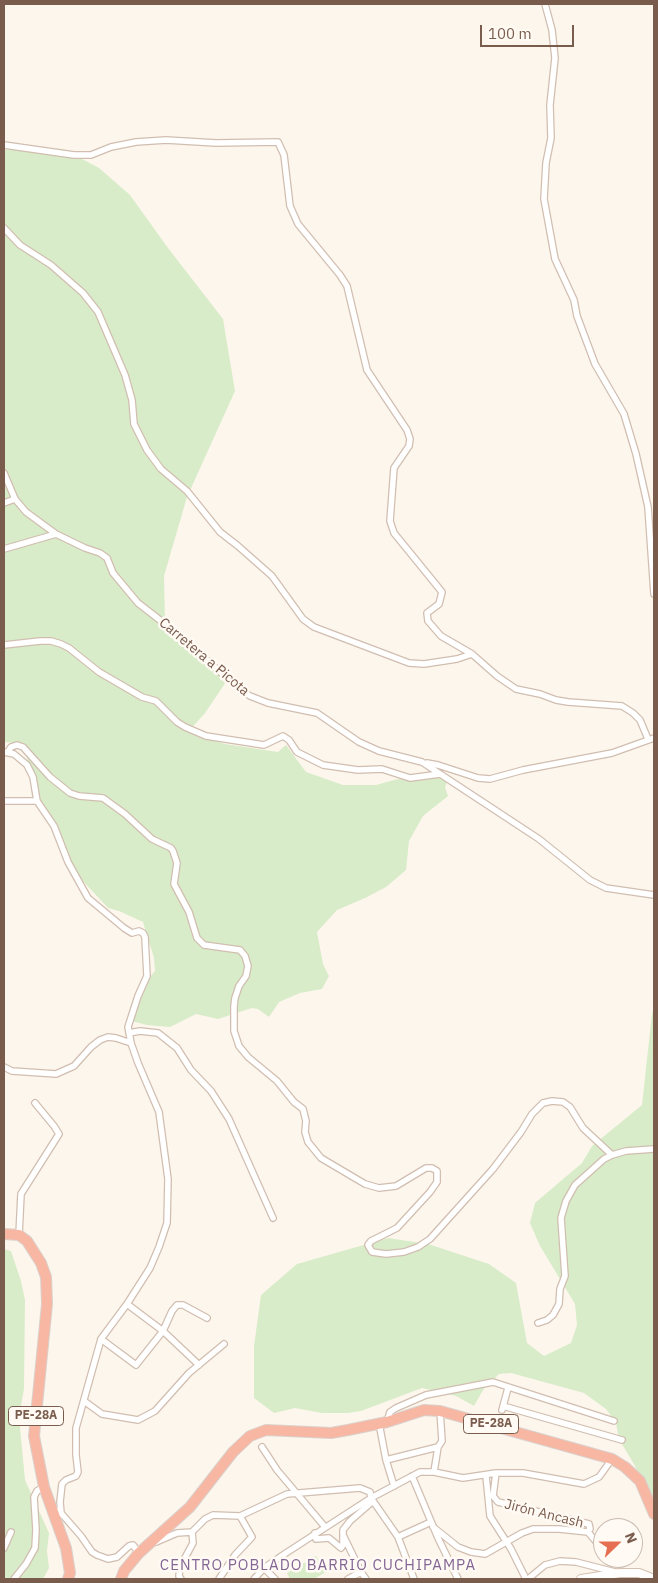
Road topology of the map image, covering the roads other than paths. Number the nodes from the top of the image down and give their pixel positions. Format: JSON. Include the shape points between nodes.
{"nodes":[{"id":1,"x":545,"y":4,"type":"edge"},
{"id":2,"x":4,"y":145,"type":"edge"},
{"id":3,"x":4,"y":228,"type":"edge"},
{"id":4,"x":4,"y":474,"type":"edge"},
{"id":5,"x":15,"y":499,"type":"junction"},
{"id":6,"x":4,"y":502,"type":"edge"},
{"id":7,"x":56,"y":534,"type":"junction"},
{"id":8,"x":4,"y":549,"type":"edge"},
{"id":9,"x":654,"y":594,"type":"edge"},
{"id":10,"x":4,"y":645,"type":"edge"},
{"id":11,"x":472,"y":654,"type":"junction"},
{"id":12,"x":651,"y":739,"type":"edge"},
{"id":13,"x":6,"y":752,"type":"edge"},
{"id":14,"x":422,"y":762,"type":"junction"},
{"id":15,"x":440,"y":774,"type":"junction"},
{"id":16,"x":4,"y":801,"type":"edge"},
{"id":17,"x":37,"y":801,"type":"junction"},
{"id":18,"x":654,"y":894,"type":"edge"},
{"id":19,"x":129,"y":1033,"type":"junction"},
{"id":20,"x":131,"y":1043,"type":"junction"},
{"id":21,"x":4,"y":1067,"type":"edge"},
{"id":22,"x":35,"y":1103,"type":"dead end"},
{"id":23,"x":654,"y":1149,"type":"edge"},
{"id":24,"x":612,"y":1155,"type":"junction"},
{"id":25,"x":273,"y":1218,"type":"dead end"},
{"id":26,"x":4,"y":1234,"type":"edge"},
{"id":27,"x":19,"y":1235,"type":"junction"},
{"id":28,"x":128,"y":1304,"type":"junction"},
{"id":29,"x":208,"y":1318,"type":"dead end"},
{"id":30,"x":538,"y":1323,"type":"dead end"},
{"id":31,"x":163,"y":1331,"type":"junction"},
{"id":32,"x":101,"y":1339,"type":"junction"},
{"id":33,"x":224,"y":1344,"type":"dead end"},
{"id":34,"x":199,"y":1365,"type":"junction"},
{"id":35,"x":508,"y":1388,"type":"junction"},
{"id":36,"x":84,"y":1401,"type":"junction"},
{"id":37,"x":440,"y":1410,"type":"junction"},
{"id":38,"x":614,"y":1420,"type":"dead end"},
{"id":39,"x":383,"y":1423,"type":"junction"},
{"id":40,"x":622,"y":1440,"type":"dead end"},
{"id":41,"x":438,"y":1447,"type":"junction"},
{"id":42,"x":262,"y":1448,"type":"dead end"},
{"id":43,"x":612,"y":1459,"type":"junction"},
{"id":44,"x":386,"y":1460,"type":"junction"},
{"id":45,"x":434,"y":1472,"type":"junction"},
{"id":46,"x":496,"y":1473,"type":"junction"},
{"id":47,"x":412,"y":1476,"type":"junction"},
{"id":48,"x":486,"y":1476,"type":"junction"},
{"id":49,"x":394,"y":1486,"type":"junction"},
{"id":50,"x":44,"y":1487,"type":"junction"},
{"id":51,"x":296,"y":1492,"type":"junction"},
{"id":52,"x":372,"y":1500,"type":"junction"},
{"id":53,"x":56,"y":1510,"type":"junction"},
{"id":54,"x":654,"y":1514,"type":"edge"},
{"id":55,"x":240,"y":1516,"type":"junction"},
{"id":56,"x":432,"y":1525,"type":"junction"},
{"id":57,"x":325,"y":1527,"type":"junction"},
{"id":58,"x":11,"y":1532,"type":"dead end"},
{"id":59,"x":192,"y":1532,"type":"junction"},
{"id":60,"x":588,"y":1532,"type":"junction"},
{"id":61,"x":315,"y":1533,"type":"junction"},
{"id":62,"x":343,"y":1535,"type":"junction"},
{"id":63,"x":398,"y":1537,"type":"junction"},
{"id":64,"x":593,"y":1538,"type":"edge"},
{"id":65,"x":506,"y":1543,"type":"junction"},
{"id":66,"x":149,"y":1544,"type":"junction"},
{"id":67,"x":4,"y":1548,"type":"edge"},
{"id":68,"x":140,"y":1553,"type":"junction"},
{"id":69,"x":264,"y":1568,"type":"junction"},
{"id":70,"x":360,"y":1572,"type":"junction"},
{"id":71,"x":620,"y":1573,"type":"junction"},
{"id":72,"x":14,"y":1579,"type":"edge"},
{"id":73,"x":68,"y":1579,"type":"edge"},
{"id":74,"x":120,"y":1579,"type":"edge"},
{"id":75,"x":181,"y":1579,"type":"edge"},
{"id":76,"x":219,"y":1579,"type":"edge"},
{"id":77,"x":254,"y":1579,"type":"edge"},
{"id":78,"x":275,"y":1579,"type":"edge"},
{"id":79,"x":348,"y":1579,"type":"edge"},
{"id":80,"x":366,"y":1579,"type":"edge"},
{"id":81,"x":414,"y":1579,"type":"edge"},
{"id":82,"x":458,"y":1579,"type":"edge"},
{"id":83,"x":527,"y":1579,"type":"edge"},
{"id":84,"x":581,"y":1579,"type":"edge"},
{"id":85,"x":654,"y":1579,"type":"edge"}],
"edges":[{"from":1,"to":9,"type":"street","via":[[555,58],[550,105],[552,138],[546,163],[544,199],[555,260],[574,300],[595,364],[624,414],[636,454],[648,507]]},
{"from":2,"to":11,"type":"street","via":[[91,155],[136,142],[278,142],[284,155],[290,206],[298,224],[347,286],[368,370],[410,439],[409,446],[394,468],[391,526],[442,592],[439,604],[427,613],[428,621],[441,636]]},
{"from":3,"to":11,"type":"street","via":[[20,245],[51,265],[83,292],[98,312],[125,375],[134,424],[147,450],[161,469],[188,491],[220,532],[272,576],[302,619],[314,628],[409,663],[424,664]]},
{"from":4,"to":5,"type":"street","name":"Carretera a Picota"},
{"from":5,"to":6,"type":"street"},
{"from":5,"to":7,"type":"street","name":"Carretera a Picota","via":[[26,512]]},
{"from":7,"to":8,"type":"street"},
{"from":7,"to":14,"type":"street","name":"Carretera a Picota","via":[[100,552],[138,603],[240,690],[268,703],[317,713],[359,742],[379,751]]},
{"from":10,"to":15,"type":"street","via":[[40,641],[61,644],[100,672],[142,697],[156,701],[177,722],[206,736],[264,745],[283,736],[296,752],[324,765],[358,770],[382,769],[410,778]]},
{"from":11,"to":12,"type":"street","via":[[516,689],[568,702],[622,706],[640,720]]},
{"from":12,"to":14,"type":"street","via":[[612,753],[490,779]]},
{"from":13,"to":17,"type":"street","via":[[14,754],[27,765],[33,777]]},
{"from":13,"to":24,"type":"street","via":[[17,745],[23,748],[70,793],[103,798],[152,839],[173,851],[177,863],[174,884],[197,938],[204,945],[240,950],[245,956],[246,976],[239,986],[234,1006],[238,1046],[303,1109],[306,1120],[304,1132],[321,1158],[365,1184],[379,1188],[396,1186],[426,1168],[437,1171],[437,1182],[430,1192],[397,1228],[371,1241],[368,1245],[372,1252],[404,1252],[430,1239],[493,1169],[532,1114],[543,1104],[563,1102],[570,1107],[583,1128]]},
{"from":14,"to":15,"type":"street","name":"Carretera a Picota"},
{"from":15,"to":18,"type":"street","name":"Carretera a Picota","via":[[539,839],[590,880],[606,888]]},
{"from":16,"to":17,"type":"street"},
{"from":17,"to":19,"type":"street","via":[[54,826],[68,862],[88,898],[124,928],[132,933],[139,931],[145,937],[147,976],[130,1016]]},
{"from":19,"to":20,"type":"street"},
{"from":19,"to":25,"type":"street","via":[[158,1033],[177,1048],[191,1070],[211,1091],[229,1119]]},
{"from":20,"to":21,"type":"street","via":[[116,1038],[100,1040],[74,1066],[56,1074],[12,1071]]},
{"from":20,"to":28,"type":"street","via":[[159,1112],[168,1180],[167,1223],[150,1268]]},
{"from":22,"to":27,"type":"street","via":[[59,1134],[21,1194]]},
{"from":23,"to":24,"type":"street"},
{"from":24,"to":30,"type":"street","via":[[575,1185],[566,1201],[561,1218],[566,1276],[553,1315]]},
{"from":26,"to":27,"type":"highway"},
{"from":27,"to":50,"type":"highway","number":"PE-28A","via":[[34,1250],[46,1277],[47,1304],[34,1436]]},
{"from":28,"to":31,"type":"street"},
{"from":28,"to":32,"type":"street"},
{"from":29,"to":31,"type":"street","via":[[180,1304],[172,1311]]},
{"from":31,"to":32,"type":"street","via":[[136,1365]]},
{"from":31,"to":34,"type":"street"},
{"from":32,"to":36,"type":"street"},
{"from":33,"to":34,"type":"street"},
{"from":34,"to":36,"type":"street","via":[[155,1412],[138,1420],[102,1414]]},
{"from":35,"to":38,"type":"street"},
{"from":35,"to":39,"type":"street","via":[[492,1382],[426,1395],[396,1408]]},
{"from":35,"to":40,"type":"street","via":[[503,1408]]},
{"from":36,"to":53,"type":"street","via":[[76,1428],[78,1472],[62,1484]]},
{"from":37,"to":39,"type":"highway","number":"PE-28A","via":[[417,1411]]},
{"from":37,"to":41,"type":"street","via":[[442,1441]]},
{"from":37,"to":43,"type":"highway","number":"PE-28A"},
{"from":39,"to":44,"type":"street"},
{"from":39,"to":66,"type":"highway","number":"PE-28A","via":[[331,1432],[266,1430],[250,1436],[233,1452],[190,1507]]},
{"from":41,"to":44,"type":"street"},
{"from":41,"to":45,"type":"street"},
{"from":42,"to":51,"type":"street"},
{"from":43,"to":46,"type":"street","via":[[599,1477],[584,1484],[523,1473]]},
{"from":43,"to":54,"type":"highway","number":"PE-28A","via":[[640,1481]]},
{"from":44,"to":49,"type":"street"},
{"from":45,"to":47,"type":"street","via":[[420,1472]]},
{"from":45,"to":48,"type":"street","via":[[463,1478]]},
{"from":46,"to":48,"type":"street"},
{"from":46,"to":60,"type":"street","name":"Jirón Ancash","via":[[494,1496],[498,1502],[589,1524]]},
{"from":47,"to":49,"type":"street"},
{"from":47,"to":56,"type":"street"},
{"from":48,"to":65,"type":"street","via":[[490,1516]]},
{"from":49,"to":52,"type":"street"},
{"from":50,"to":53,"type":"highway","number":"PE-28A"},
{"from":50,"to":72,"type":"street","via":[[34,1497],[35,1548]]},
{"from":51,"to":52,"type":"street","via":[[360,1488],[370,1492]]},
{"from":51,"to":55,"type":"street"},
{"from":51,"to":57,"type":"street"},
{"from":52,"to":57,"type":"street"},
{"from":52,"to":62,"type":"street","via":[[345,1526]]},
{"from":52,"to":63,"type":"street"},
{"from":53,"to":68,"type":"street","via":[[97,1555],[108,1559],[117,1557],[132,1545]]},
{"from":53,"to":73,"type":"highway","number":"PE-28A","via":[[67,1555]]},
{"from":55,"to":59,"type":"street","via":[[213,1515]]},
{"from":55,"to":76,"type":"street","via":[[252,1537]]},
{"from":56,"to":63,"type":"street"},
{"from":56,"to":65,"type":"street","via":[[458,1547],[472,1552],[485,1554]]},
{"from":56,"to":82,"type":"street"},
{"from":57,"to":61,"type":"street"},
{"from":58,"to":67,"type":"street"},
{"from":59,"to":66,"type":"street"},
{"from":59,"to":75,"type":"street","via":[[193,1543],[180,1567]]},
{"from":60,"to":64,"type":"street","name":"Jirón Ancash"},
{"from":60,"to":65,"type":"street","via":[[533,1529]]},
{"from":61,"to":62,"type":"street","via":[[316,1538],[329,1538],[341,1548]]},
{"from":61,"to":69,"type":"street"},
{"from":62,"to":70,"type":"street"},
{"from":63,"to":81,"type":"street"},
{"from":65,"to":83,"type":"street"},
{"from":66,"to":68,"type":"highway","number":"PE-28A"},
{"from":68,"to":74,"type":"highway","number":"PE-28A"},
{"from":69,"to":77,"type":"street"},
{"from":69,"to":78,"type":"street"},
{"from":70,"to":79,"type":"street"},
{"from":70,"to":80,"type":"street"},
{"from":71,"to":83,"type":"street","via":[[560,1561],[545,1564]]},
{"from":71,"to":84,"type":"street"},
{"from":71,"to":85,"type":"street","via":[[639,1573]]}]}
